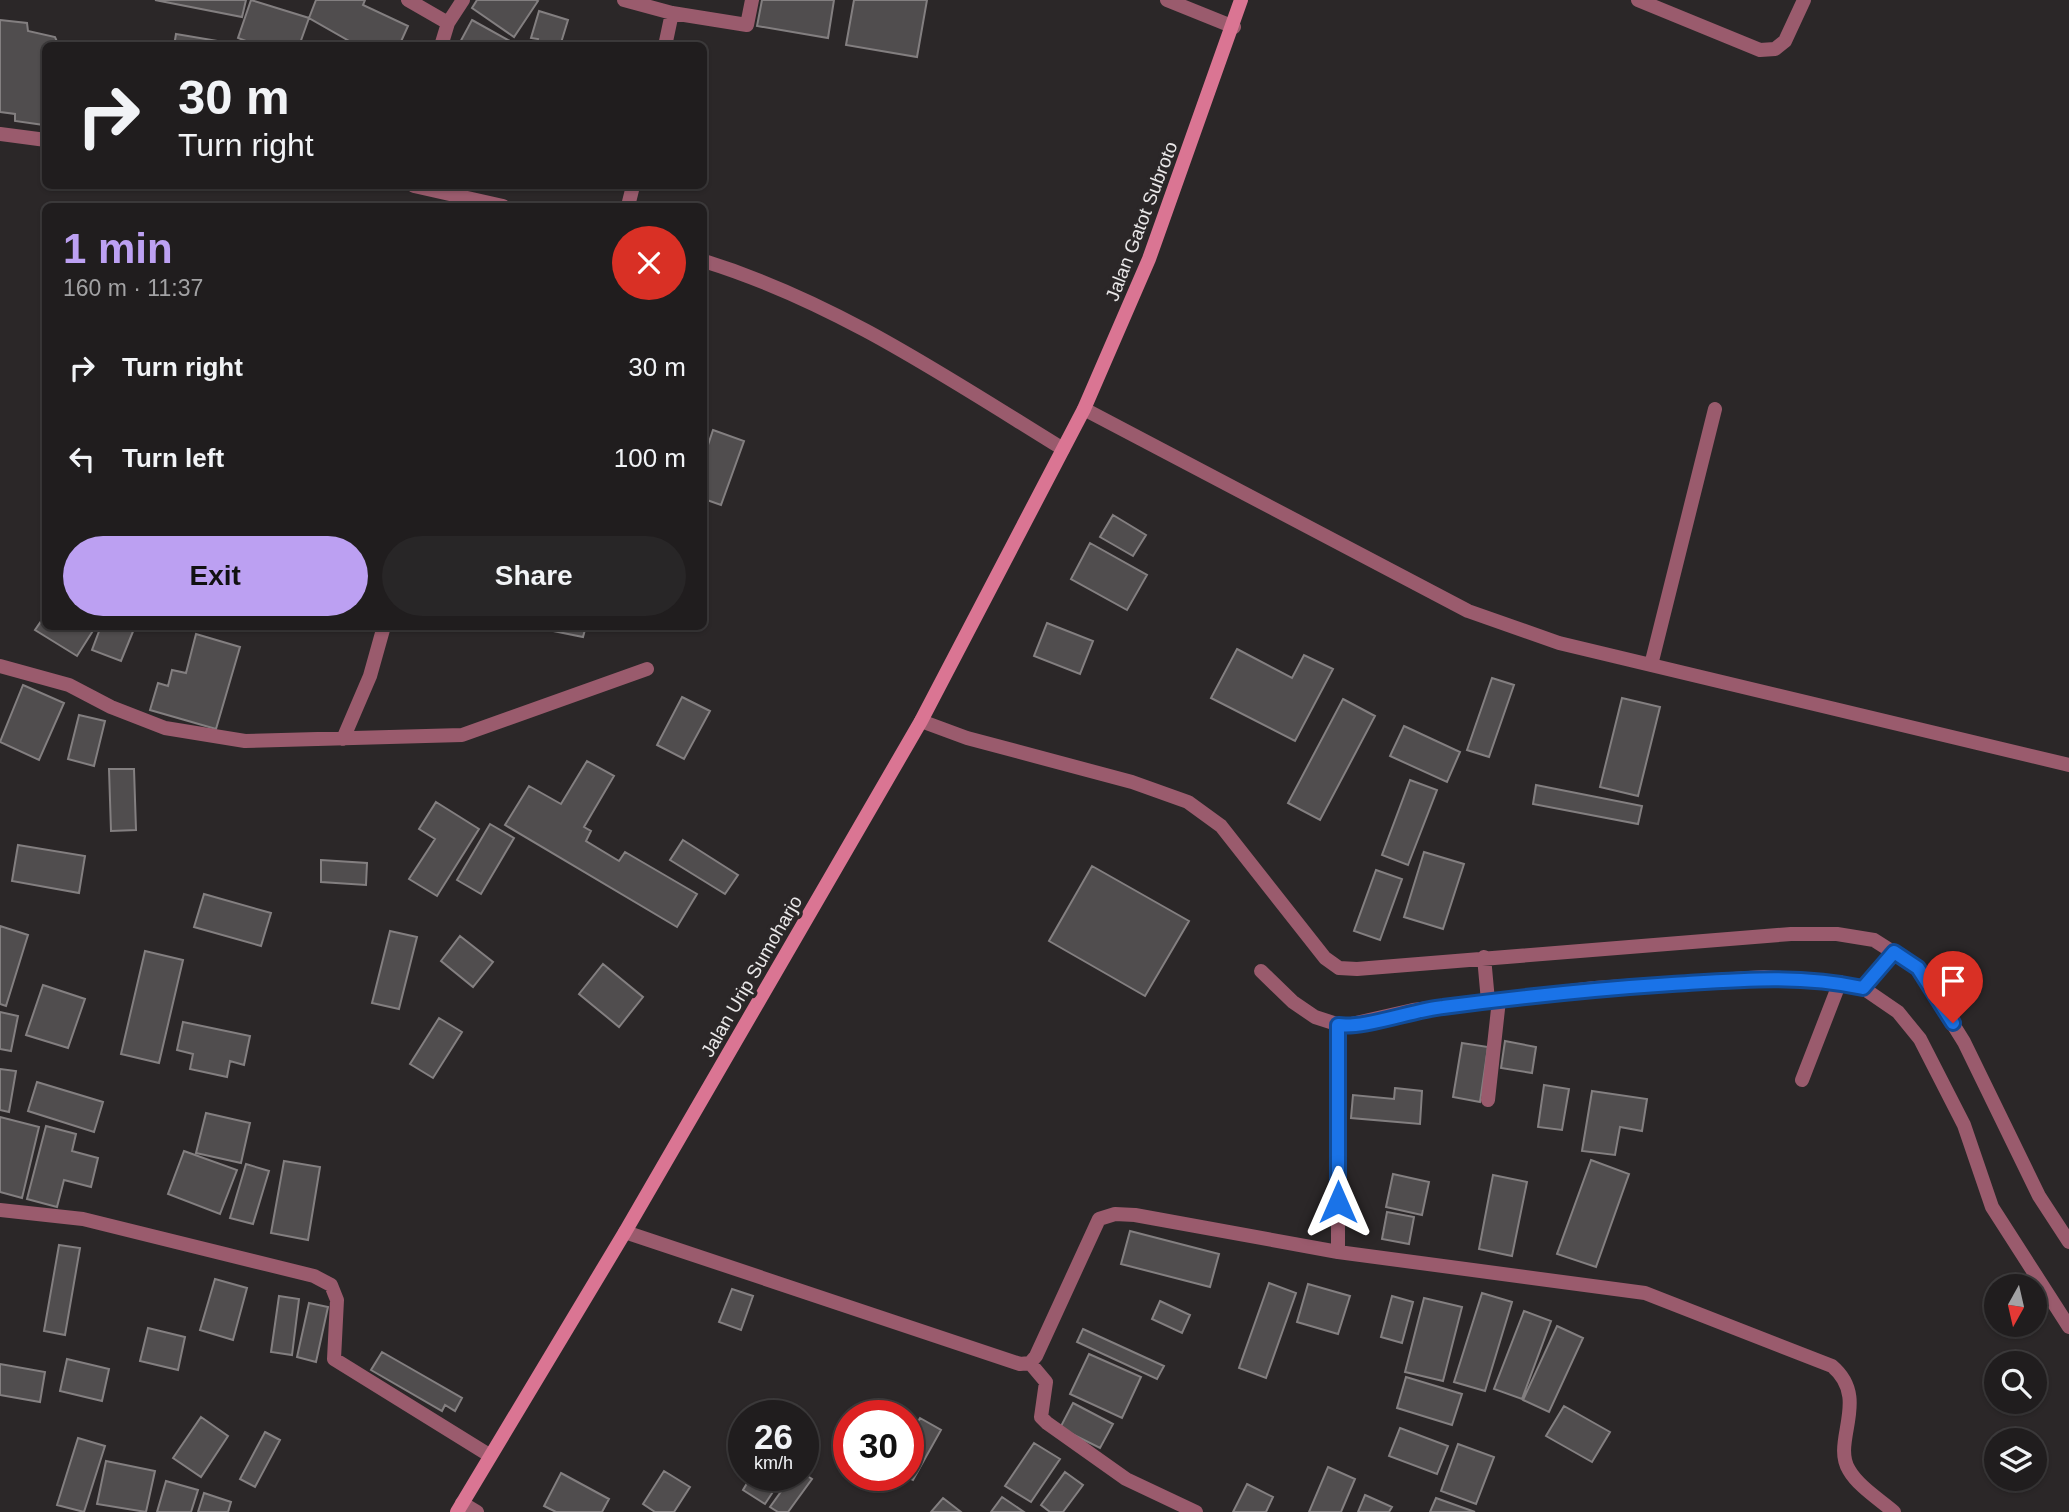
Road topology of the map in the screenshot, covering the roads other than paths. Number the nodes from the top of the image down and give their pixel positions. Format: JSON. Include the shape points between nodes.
{"nodes":[{"id":1,"x":408,"y":0,"type":"edge"},
{"id":2,"x":463,"y":0,"type":"edge"},
{"id":3,"x":624,"y":0,"type":"edge"},
{"id":4,"x":752,"y":0,"type":"edge"},
{"id":5,"x":1167,"y":0,"type":"edge"},
{"id":6,"x":1241,"y":0,"type":"edge"},
{"id":7,"x":1638,"y":0,"type":"edge"},
{"id":8,"x":1804,"y":0,"type":"edge"},
{"id":9,"x":672,"y":13,"type":"junction"},
{"id":10,"x":448,"y":23,"type":"junction"},
{"id":11,"x":1234,"y":27,"type":"junction"},
{"id":12,"x":442,"y":42,"type":"edge"},
{"id":13,"x":666,"y":42,"type":"edge"},
{"id":14,"x":0,"y":134,"type":"edge"},
{"id":15,"x":42,"y":139,"type":"edge"},
{"id":16,"x":451,"y":189,"type":"edge"},
{"id":17,"x":494,"y":203,"type":"edge"},
{"id":18,"x":707,"y":262,"type":"edge"},
{"id":19,"x":1714,"y":409,"type":"dead end"},
{"id":20,"x":1084,"y":410,"type":"junction"},
{"id":21,"x":1063,"y":449,"type":"junction"},
{"id":22,"x":383,"y":630,"type":"edge"},
{"id":23,"x":1651,"y":665,"type":"junction"},
{"id":24,"x":0,"y":666,"type":"edge"},
{"id":25,"x":647,"y":669,"type":"dead end"},
{"id":26,"x":921,"y":721,"type":"junction"},
{"id":27,"x":343,"y":739,"type":"junction"},
{"id":28,"x":2069,"y":765,"type":"edge"},
{"id":29,"x":1891,"y":955,"type":"junction"},
{"id":30,"x":1484,"y":962,"type":"junction"},
{"id":31,"x":1261,"y":971,"type":"dead end"},
{"id":32,"x":1840,"y":982,"type":"junction"},
{"id":33,"x":1866,"y":984,"type":"junction"},
{"id":34,"x":1492,"y":997,"type":"junction"},
{"id":35,"x":1338,"y":1025,"type":"junction"},
{"id":36,"x":1802,"y":1080,"type":"dead end"},
{"id":37,"x":1488,"y":1100,"type":"dead end"},
{"id":38,"x":0,"y":1210,"type":"edge"},
{"id":39,"x":625,"y":1232,"type":"junction"},
{"id":40,"x":2069,"y":1242,"type":"edge"},
{"id":41,"x":1338,"y":1252,"type":"junction"},
{"id":42,"x":2069,"y":1327,"type":"edge"},
{"id":43,"x":1030,"y":1363,"type":"junction"},
{"id":44,"x":489,"y":1455,"type":"junction"},
{"id":45,"x":460,"y":1508,"type":"edge"},
{"id":46,"x":477,"y":1512,"type":"edge"},
{"id":47,"x":1196,"y":1512,"type":"edge"},
{"id":48,"x":1894,"y":1512,"type":"edge"}],
"edges":[{"from":1,"to":10,"type":"street"},
{"from":2,"to":10,"type":"street"},
{"from":3,"to":9,"type":"street"},
{"from":4,"to":9,"type":"street","via":[[747,25]]},
{"from":5,"to":11,"type":"street"},
{"from":6,"to":11,"type":"main road","name":"Jalan Gatot Subroto"},
{"from":7,"to":8,"type":"street","via":[[1760,50],[1775,49],[1785,41]]},
{"from":9,"to":13,"type":"street"},
{"from":10,"to":12,"type":"street"},
{"from":11,"to":20,"type":"main road","name":"Jalan Gatot Subroto","via":[[1149,259]]},
{"from":14,"to":15,"type":"street"},
{"from":16,"to":17,"type":"street"},
{"from":18,"to":21,"type":"street","via":[[862,326]]},
{"from":19,"to":23,"type":"street"},
{"from":20,"to":21,"type":"main road","name":"Jalan Gatot Subroto"},
{"from":20,"to":23,"type":"street","via":[[1468,611],[1559,643]]},
{"from":21,"to":26,"type":"main road","name":"Jalan Urip Sumoharjo"},
{"from":22,"to":27,"type":"street","via":[[370,676]]},
{"from":23,"to":28,"type":"street"},
{"from":24,"to":27,"type":"street","via":[[69,685],[111,708],[165,727],[246,741]]},
{"from":25,"to":27,"type":"street","via":[[462,735]]},
{"from":26,"to":30,"type":"street","via":[[1188,802],[1221,826],[1305,936],[1339,968]]},
{"from":26,"to":39,"type":"main road","name":"Jalan Urip Sumoharjo"},
{"from":29,"to":30,"type":"street","via":[[1874,940],[1791,934]]},
{"from":29,"to":33,"type":"street"},
{"from":29,"to":40,"type":"street","via":[[1918,968],[1958,1030],[2039,1196]]},
{"from":30,"to":34,"type":"street"},
{"from":31,"to":35,"type":"street","via":[[1293,1002]]},
{"from":32,"to":33,"type":"street"},
{"from":32,"to":34,"type":"street","via":[[1764,977]]},
{"from":32,"to":36,"type":"street"},
{"from":33,"to":42,"type":"street","via":[[1898,1012],[1920,1040],[1964,1125],[1992,1207]]},
{"from":34,"to":35,"type":"street"},
{"from":34,"to":37,"type":"street"},
{"from":35,"to":41,"type":"street"},
{"from":38,"to":44,"type":"street","via":[[83,1219],[314,1276],[331,1285],[337,1300],[334,1359]]},
{"from":39,"to":43,"type":"street","via":[[1004,1360]]},
{"from":39,"to":44,"type":"main road","name":"Jalan Urip Sumoharjo"},
{"from":41,"to":43,"type":"street","via":[[1135,1215],[1099,1219]]},
{"from":41,"to":48,"type":"street","via":[[1646,1293],[1832,1366],[1846,1377],[1850,1394],[1845,1458],[1849,1470]]},
{"from":43,"to":47,"type":"street","via":[[1046,1382],[1041,1417],[1047,1423],[1126,1479]]},
{"from":44,"to":45,"type":"main road","name":"Jalan Urip Sumoharjo"},
{"from":45,"to":46,"type":"street"}]}
